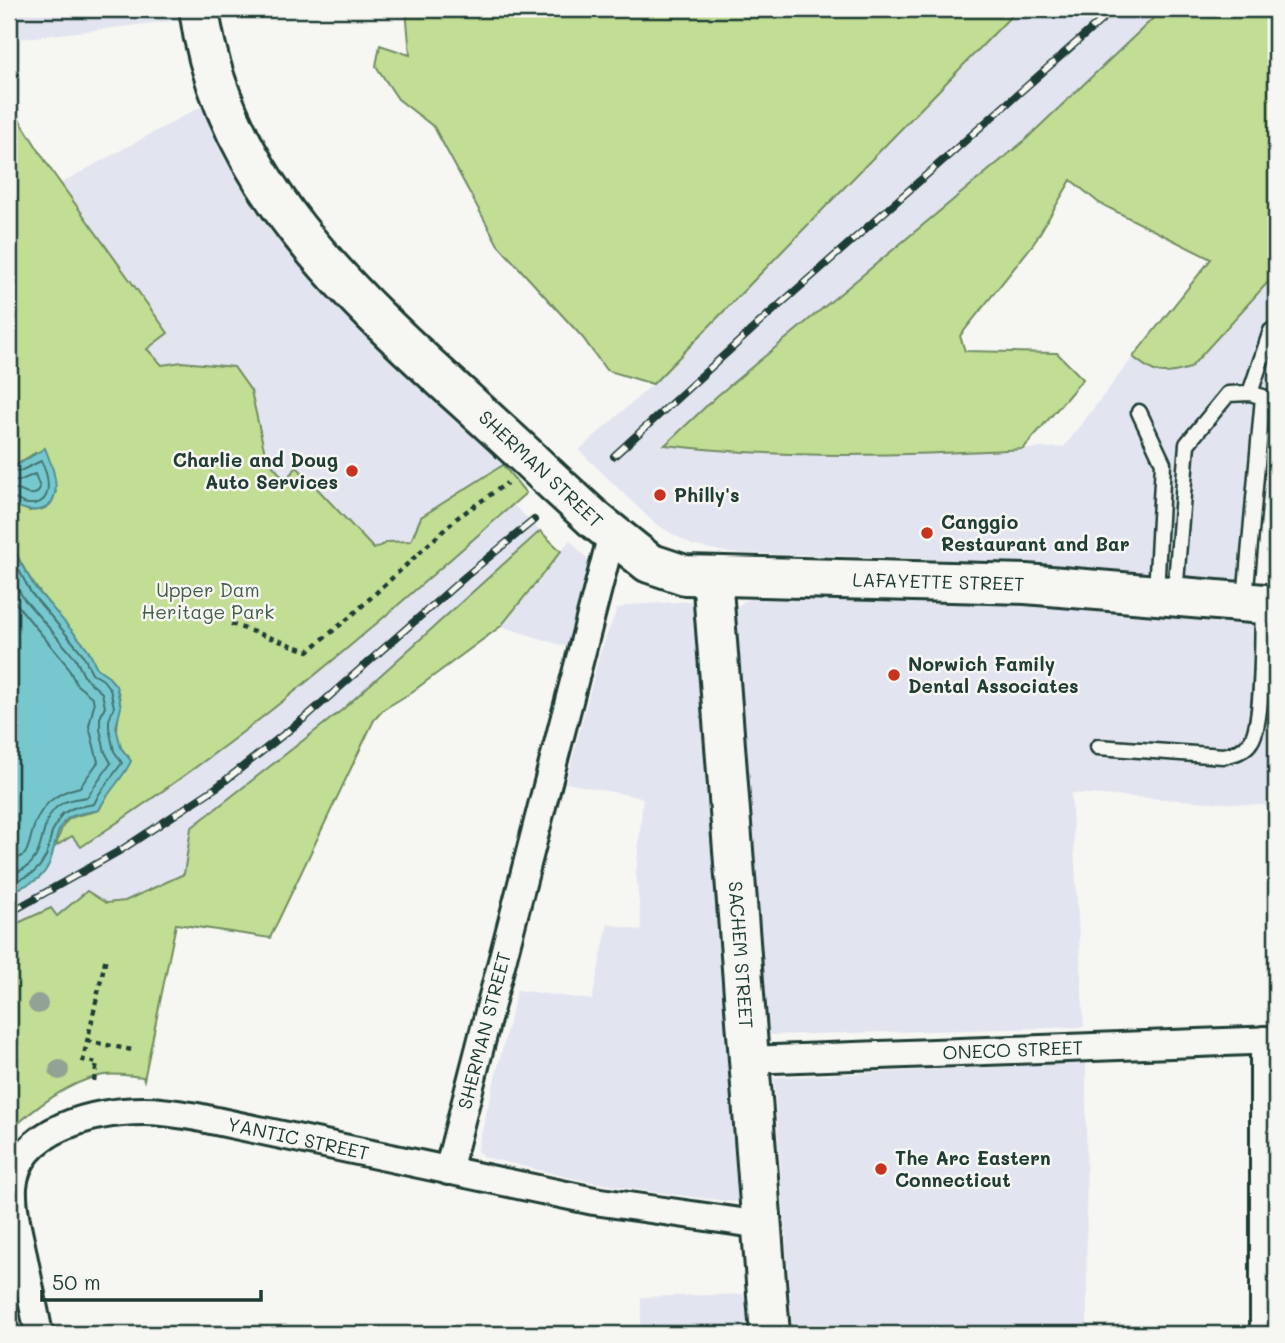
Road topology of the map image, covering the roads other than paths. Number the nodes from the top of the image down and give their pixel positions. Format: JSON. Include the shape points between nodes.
{"nodes":[{"id":1,"x":199,"y":9,"type":"edge"},
{"id":2,"x":1271,"y":331,"type":"dead end"},
{"id":3,"x":1250,"y":393,"type":"junction"},
{"id":4,"x":1139,"y":412,"type":"dead end"},
{"id":5,"x":603,"y":527,"type":"junction"},
{"id":6,"x":712,"y":576,"type":"junction"},
{"id":7,"x":1165,"y":596,"type":"junction"},
{"id":8,"x":1261,"y":604,"type":"edge"},
{"id":9,"x":1098,"y":747,"type":"dead end"},
{"id":10,"x":1270,"y":1040,"type":"edge"},
{"id":11,"x":749,"y":1060,"type":"junction"},
{"id":12,"x":448,"y":1171,"type":"junction"},
{"id":13,"x":762,"y":1225,"type":"junction"},
{"id":14,"x":39,"y":1334,"type":"edge"},
{"id":15,"x":770,"y":1334,"type":"edge"},
{"id":16,"x":1264,"y":1334,"type":"edge"}],
"edges":[{"from":1,"to":5,"type":"street","name":"SHERMAN STREET","bridge":true,"via":[[212,69],[230,117],[282,210],[363,303]]},
{"from":2,"to":3,"type":"lane"},
{"from":3,"to":7,"type":"lane","via":[[1228,394],[1187,444]]},
{"from":3,"to":8,"type":"lane","via":[[1263,397]]},
{"from":4,"to":7,"type":"lane","via":[[1163,463]]},
{"from":5,"to":6,"type":"street","name":"LAFAYETTE STREET","via":[[660,568]]},
{"from":5,"to":12,"type":"street","name":"SHERMAN STREET"},
{"from":6,"to":7,"type":"street","name":"LAFAYETTE STREET","via":[[1026,584]]},
{"from":6,"to":11,"type":"street","name":"SACHEM STREET"},
{"from":7,"to":8,"type":"street","name":"LAFAYETTE STREET"},
{"from":8,"to":9,"type":"lane","via":[[1259,717],[1246,747],[1223,756]]},
{"from":10,"to":11,"type":"street","name":"ONECO STREET"},
{"from":10,"to":16,"type":"street"},
{"from":11,"to":13,"type":"street","name":"SACHEM STREET"},
{"from":12,"to":13,"type":"street","name":"YANTIC STREET","via":[[594,1200]]},
{"from":12,"to":14,"type":"street","name":"YANTIC STREET","via":[[166,1112],[120,1112],[64,1126],[34,1146],[14,1182],[16,1217]]},
{"from":13,"to":15,"type":"street","name":"SACHEM STREET"}]}
